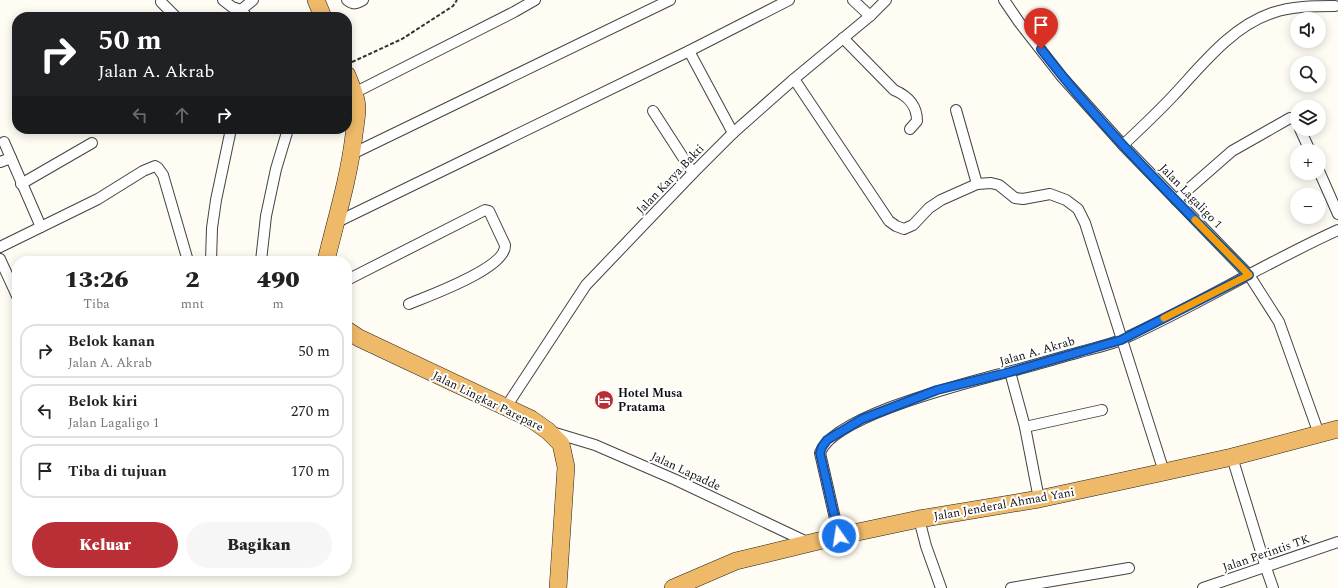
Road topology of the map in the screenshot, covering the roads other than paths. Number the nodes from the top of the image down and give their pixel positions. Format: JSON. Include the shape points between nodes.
{"nodes":[{"id":1,"x":223,"y":0,"type":"edge"},
{"id":2,"x":253,"y":0,"type":"edge"},
{"id":3,"x":316,"y":0,"type":"edge"},
{"id":4,"x":347,"y":0,"type":"edge"},
{"id":5,"x":363,"y":0,"type":"edge"},
{"id":6,"x":535,"y":0,"type":"edge"},
{"id":7,"x":670,"y":0,"type":"edge"},
{"id":8,"x":789,"y":0,"type":"edge"},
{"id":9,"x":853,"y":0,"type":"edge"},
{"id":10,"x":886,"y":0,"type":"edge"},
{"id":11,"x":1004,"y":0,"type":"edge"},
{"id":12,"x":161,"y":2,"type":"dead end"},
{"id":13,"x":1335,"y":6,"type":"edge"},
{"id":14,"x":171,"y":12,"type":"edge"},
{"id":15,"x":242,"y":12,"type":"edge"},
{"id":16,"x":245,"y":12,"type":"edge"},
{"id":17,"x":321,"y":12,"type":"edge"},
{"id":18,"x":870,"y":16,"type":"junction"},
{"id":19,"x":843,"y":38,"type":"junction"},
{"id":20,"x":689,"y":51,"type":"junction"},
{"id":21,"x":794,"y":79,"type":"junction"},
{"id":22,"x":352,"y":88,"type":"edge"},
{"id":23,"x":354,"y":93,"type":"junction"},
{"id":24,"x":956,"y":110,"type":"dead end"},
{"id":25,"x":653,"y":111,"type":"dead end"},
{"id":26,"x":1290,"y":118,"type":"edge"},
{"id":27,"x":910,"y":128,"type":"dead end"},
{"id":28,"x":733,"y":133,"type":"junction"},
{"id":29,"x":230,"y":134,"type":"edge"},
{"id":30,"x":286,"y":134,"type":"edge"},
{"id":31,"x":4,"y":142,"type":"dead end"},
{"id":32,"x":92,"y":143,"type":"dead end"},
{"id":33,"x":1123,"y":146,"type":"junction"},
{"id":34,"x":352,"y":154,"type":"junction"},
{"id":35,"x":10,"y":158,"type":"junction"},
{"id":36,"x":0,"y":162,"type":"edge"},
{"id":37,"x":693,"y":173,"type":"junction"},
{"id":38,"x":1323,"y":180,"type":"edge"},
{"id":39,"x":21,"y":184,"type":"junction"},
{"id":40,"x":977,"y":184,"type":"junction"},
{"id":41,"x":1176,"y":200,"type":"junction"},
{"id":42,"x":1338,"y":214,"type":"edge"},
{"id":43,"x":337,"y":222,"type":"junction"},
{"id":44,"x":41,"y":227,"type":"junction"},
{"id":45,"x":1338,"y":230,"type":"edge"},
{"id":46,"x":0,"y":247,"type":"edge"},
{"id":47,"x":187,"y":256,"type":"edge"},
{"id":48,"x":211,"y":256,"type":"edge"},
{"id":49,"x":262,"y":256,"type":"edge"},
{"id":50,"x":327,"y":256,"type":"edge"},
{"id":51,"x":0,"y":260,"type":"edge"},
{"id":52,"x":1249,"y":275,"type":"junction"},
{"id":53,"x":352,"y":277,"type":"edge"},
{"id":54,"x":12,"y":285,"type":"edge"},
{"id":55,"x":409,"y":304,"type":"dead end"},
{"id":56,"x":352,"y":333,"type":"edge"},
{"id":57,"x":1121,"y":340,"type":"junction"},
{"id":58,"x":1010,"y":372,"type":"junction"},
{"id":59,"x":506,"y":407,"type":"junction"},
{"id":60,"x":1102,"y":410,"type":"dead end"},
{"id":61,"x":1025,"y":427,"type":"junction"},
{"id":62,"x":1338,"y":429,"type":"edge"},
{"id":63,"x":548,"y":431,"type":"junction"},
{"id":64,"x":1319,"y":434,"type":"junction"},
{"id":65,"x":1232,"y":457,"type":"junction"},
{"id":66,"x":1164,"y":472,"type":"junction"},
{"id":67,"x":1039,"y":499,"type":"junction"},
{"id":68,"x":919,"y":519,"type":"junction"},
{"id":69,"x":839,"y":536,"type":"junction"},
{"id":70,"x":1338,"y":542,"type":"edge"},
{"id":71,"x":809,"y":543,"type":"junction"},
{"id":72,"x":1129,"y":568,"type":"dead end"},
{"id":73,"x":1266,"y":568,"type":"junction"},
{"id":74,"x":558,"y":588,"type":"edge"},
{"id":75,"x":674,"y":588,"type":"edge"},
{"id":76,"x":941,"y":588,"type":"edge"},
{"id":77,"x":1012,"y":588,"type":"edge"},
{"id":78,"x":1203,"y":588,"type":"edge"},
{"id":79,"x":1274,"y":588,"type":"edge"}],
"edges":[{"from":1,"to":15,"type":"street"},
{"from":2,"to":16,"type":"street"},
{"from":3,"to":17,"type":"highway"},
{"from":4,"to":5,"type":"street","via":[[355,4]]},
{"from":6,"to":23,"type":"street"},
{"from":7,"to":34,"type":"street"},
{"from":8,"to":20,"type":"street"},
{"from":9,"to":18,"type":"street"},
{"from":10,"to":18,"type":"street","name":"Jalan Karya Bakti"},
{"from":11,"to":33,"type":"street","name":"Jalan Lagaligo 1","via":[[1062,76]]},
{"from":12,"to":14,"type":"street"},
{"from":13,"to":33,"type":"street","via":[[1303,6],[1273,13],[1248,23],[1217,49]]},
{"from":18,"to":19,"type":"street","name":"Jalan Karya Bakti"},
{"from":19,"to":21,"type":"street","name":"Jalan Karya Bakti"},
{"from":19,"to":27,"type":"street","via":[[894,90],[912,102],[917,121]]},
{"from":20,"to":28,"type":"street"},
{"from":20,"to":43,"type":"street"},
{"from":21,"to":28,"type":"street","name":"Jalan Karya Bakti"},
{"from":21,"to":40,"type":"street","via":[[889,221],[896,226],[904,229],[913,225],[929,208],[941,200]]},
{"from":22,"to":23,"type":"highway"},
{"from":23,"to":34,"type":"highway","via":[[357,107]]},
{"from":24,"to":40,"type":"street"},
{"from":25,"to":37,"type":"street"},
{"from":26,"to":41,"type":"street","via":[[1232,151]]},
{"from":28,"to":37,"type":"street","name":"Jalan Karya Bakti"},
{"from":29,"to":48,"type":"street","via":[[216,200]]},
{"from":30,"to":49,"type":"street","via":[[266,216]]},
{"from":31,"to":35,"type":"street"},
{"from":32,"to":39,"type":"street"},
{"from":33,"to":41,"type":"street","name":"Jalan Lagaligo 1"},
{"from":34,"to":43,"type":"highway"},
{"from":35,"to":36,"type":"street"},
{"from":35,"to":39,"type":"street"},
{"from":37,"to":59,"type":"street","name":"Jalan Karya Bakti","via":[[586,286]]},
{"from":38,"to":42,"type":"street"},
{"from":39,"to":44,"type":"street"},
{"from":40,"to":57,"type":"street","via":[[991,182],[1000,185],[1014,198],[1050,194],[1066,200],[1078,209],[1085,223]]},
{"from":41,"to":52,"type":"street","name":"Jalan Lagaligo 1"},
{"from":43,"to":50,"type":"highway"},
{"from":44,"to":46,"type":"street"},
{"from":44,"to":47,"type":"street","via":[[98,199],[154,166],[163,175]]},
{"from":45,"to":52,"type":"street","name":"Jalan A. Akrab"},
{"from":51,"to":54,"type":"street"},
{"from":52,"to":57,"type":"street","name":"Jalan A. Akrab"},
{"from":52,"to":64,"type":"street","name":"Jalan Lagaligo 1","via":[[1279,322]]},
{"from":53,"to":55,"type":"street","via":[[483,210],[489,211],[505,245],[503,255],[492,265],[458,283]]},
{"from":56,"to":59,"type":"highway","name":"Jalan Lingkar Parepare"},
{"from":57,"to":58,"type":"street","name":"Jalan A. Akrab"},
{"from":57,"to":66,"type":"street"},
{"from":58,"to":61,"type":"street"},
{"from":58,"to":69,"type":"street","name":"Jalan A. Akrab","via":[[937,390],[862,419],[827,440],[820,453]]},
{"from":59,"to":63,"type":"highway","name":"Jalan Lingkar Parepare"},
{"from":60,"to":61,"type":"street"},
{"from":61,"to":67,"type":"street"},
{"from":62,"to":64,"type":"highway","name":"Jalan Jenderal Ahmad Yani"},
{"from":63,"to":71,"type":"street","name":"Jalan Lapadde","via":[[595,444]]},
{"from":63,"to":74,"type":"highway","name":"Jalan Lingkar Parepare","via":[[561,444],[566,467]]},
{"from":64,"to":65,"type":"highway","name":"Jalan Jenderal Ahmad Yani"},
{"from":65,"to":66,"type":"highway","name":"Jalan Jenderal Ahmad Yani"},
{"from":65,"to":73,"type":"street"},
{"from":66,"to":67,"type":"highway","name":"Jalan Jenderal Ahmad Yani"},
{"from":67,"to":68,"type":"highway","name":"Jalan Jenderal Ahmad Yani"},
{"from":68,"to":69,"type":"highway","name":"Jalan Jenderal Ahmad Yani"},
{"from":68,"to":76,"type":"street"},
{"from":69,"to":71,"type":"highway","name":"Jalan Jenderal Ahmad Yani"},
{"from":70,"to":73,"type":"street","name":"Jalan Perintis TK"},
{"from":71,"to":75,"type":"highway","name":"Jalan Jenderal Ahmad Yani","via":[[736,561]]},
{"from":72,"to":77,"type":"street"},
{"from":73,"to":78,"type":"street","name":"Jalan Perintis TK"},
{"from":73,"to":79,"type":"street"}]}
